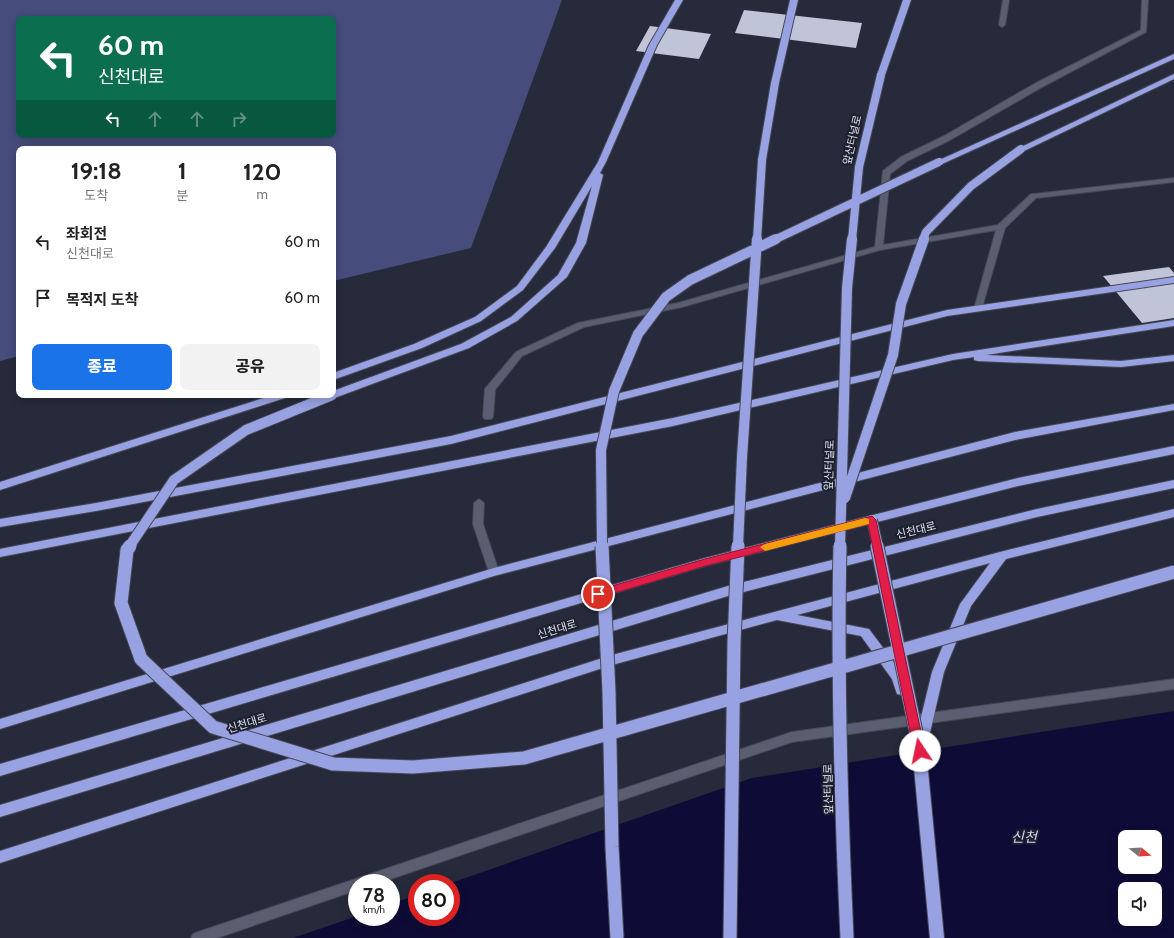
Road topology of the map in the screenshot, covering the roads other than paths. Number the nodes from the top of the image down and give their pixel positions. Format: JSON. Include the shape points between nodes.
{"nodes":[{"id":1,"x":679,"y":0,"type":"edge"},
{"id":2,"x":794,"y":0,"type":"edge"},
{"id":3,"x":907,"y":0,"type":"edge"},
{"id":4,"x":1006,"y":0,"type":"edge"},
{"id":5,"x":1145,"y":0,"type":"edge"},
{"id":6,"x":1002,"y":25,"type":"dead end"},
{"id":7,"x":1174,"y":56,"type":"edge"},
{"id":8,"x":1174,"y":76,"type":"edge"},
{"id":9,"x":602,"y":162,"type":"junction"},
{"id":10,"x":1174,"y":180,"type":"edge"},
{"id":11,"x":1000,"y":227,"type":"junction"},
{"id":12,"x":879,"y":248,"type":"junction"},
{"id":13,"x":1174,"y":280,"type":"edge"},
{"id":14,"x":978,"y":309,"type":"junction"},
{"id":15,"x":1174,"y":323,"type":"edge"},
{"id":16,"x":953,"y":357,"type":"junction"},
{"id":17,"x":1174,"y":358,"type":"edge"},
{"id":18,"x":336,"y":376,"type":"edge"},
{"id":19,"x":336,"y":394,"type":"edge"},
{"id":20,"x":275,"y":398,"type":"edge"},
{"id":21,"x":326,"y":398,"type":"edge"},
{"id":22,"x":1174,"y":407,"type":"edge"},
{"id":23,"x":488,"y":417,"type":"dead end"},
{"id":24,"x":1174,"y":450,"type":"edge"},
{"id":25,"x":1174,"y":484,"type":"edge"},
{"id":26,"x":0,"y":486,"type":"edge"},
{"id":27,"x":479,"y":503,"type":"dead end"},
{"id":28,"x":841,"y":510,"type":"junction"},
{"id":29,"x":1174,"y":513,"type":"edge"},
{"id":30,"x":872,"y":520,"type":"junction"},
{"id":31,"x":0,"y":523,"type":"edge"},
{"id":32,"x":0,"y":553,"type":"edge"},
{"id":33,"x":1000,"y":556,"type":"junction"},
{"id":34,"x":494,"y":572,"type":"junction"},
{"id":35,"x":1174,"y":572,"type":"edge"},
{"id":36,"x":777,"y":616,"type":"junction"},
{"id":37,"x":1174,"y":684,"type":"edge"},
{"id":38,"x":928,"y":718,"type":"junction"},
{"id":39,"x":0,"y":724,"type":"edge"},
{"id":40,"x":919,"y":749,"type":"junction"},
{"id":41,"x":0,"y":770,"type":"edge"},
{"id":42,"x":0,"y":811,"type":"edge"},
{"id":43,"x":0,"y":857,"type":"edge"},
{"id":44,"x":388,"y":874,"type":"edge"},
{"id":45,"x":348,"y":887,"type":"edge"},
{"id":46,"x":198,"y":938,"type":"edge"},
{"id":47,"x":617,"y":938,"type":"edge"},
{"id":48,"x":730,"y":938,"type":"edge"},
{"id":49,"x":847,"y":938,"type":"edge"},
{"id":50,"x":937,"y":938,"type":"edge"}],
"edges":[{"from":1,"to":9,"type":"highway","via":[[653,45]]},
{"from":2,"to":48,"type":"highway","bridge":true,"via":[[775,82],[762,160],[742,457],[734,627]]},
{"from":3,"to":28,"type":"highway","name":"앞산터널로","bridge":true,"via":[[881,75],[859,167],[847,288]]},
{"from":4,"to":6,"type":"lane"},
{"from":5,"to":12,"type":"lane","via":[[1144,30],[904,159],[886,173]]},
{"from":7,"to":47,"type":"highway","bridge":true,"via":[[939,162],[690,280],[666,297],[638,334],[614,391],[601,450],[601,529]]},
{"from":8,"to":28,"type":"highway","bridge":true,"via":[[1021,150],[971,186],[926,232],[901,304],[893,355]]},
{"from":9,"to":18,"type":"highway","via":[[550,248],[520,288],[478,319],[418,346]]},
{"from":9,"to":19,"type":"highway","via":[[581,243],[562,277],[514,319],[465,346]]},
{"from":10,"to":11,"type":"lane","via":[[1034,196]]},
{"from":11,"to":12,"type":"lane"},
{"from":11,"to":14,"type":"lane"},
{"from":12,"to":23,"type":"lane","via":[[679,306],[581,325],[519,354],[490,389]]},
{"from":13,"to":14,"type":"highway"},
{"from":14,"to":31,"type":"highway","via":[[947,313],[451,440]]},
{"from":15,"to":16,"type":"highway"},
{"from":16,"to":17,"type":"highway","via":[[1121,364]]},
{"from":16,"to":32,"type":"highway","via":[[673,422]]},
{"from":20,"to":26,"type":"highway"},
{"from":21,"to":35,"type":"highway","bridge":true,"via":[[246,430],[174,480],[127,550],[121,603],[141,659],[212,727],[333,764],[413,767],[524,758]]},
{"from":22,"to":34,"type":"highway","via":[[1015,436]]},
{"from":24,"to":30,"type":"highway","name":"신천대로","via":[[1018,482]]},
{"from":25,"to":42,"type":"highway","name":"신천대로","via":[[1037,513],[728,591]]},
{"from":27,"to":34,"type":"lane","via":[[478,524]]},
{"from":28,"to":49,"type":"highway","name":"앞산터널로","bridge":true,"via":[[838,651],[841,813]]},
{"from":29,"to":33,"type":"highway"},
{"from":30,"to":40,"type":"highway","bridge":true},
{"from":30,"to":41,"type":"highway","name":"신천대로","via":[[697,564]]},
{"from":33,"to":36,"type":"highway"},
{"from":33,"to":38,"type":"highway","via":[[966,604],[938,672]]},
{"from":34,"to":39,"type":"highway"},
{"from":36,"to":40,"type":"highway","bridge":true,"via":[[865,632],[898,677]]},
{"from":36,"to":43,"type":"highway","via":[[612,660]]},
{"from":37,"to":38,"type":"lane"},
{"from":38,"to":40,"type":"highway"},
{"from":38,"to":44,"type":"lane","via":[[792,737]]},
{"from":40,"to":50,"type":"highway"},
{"from":45,"to":46,"type":"lane"}]}
